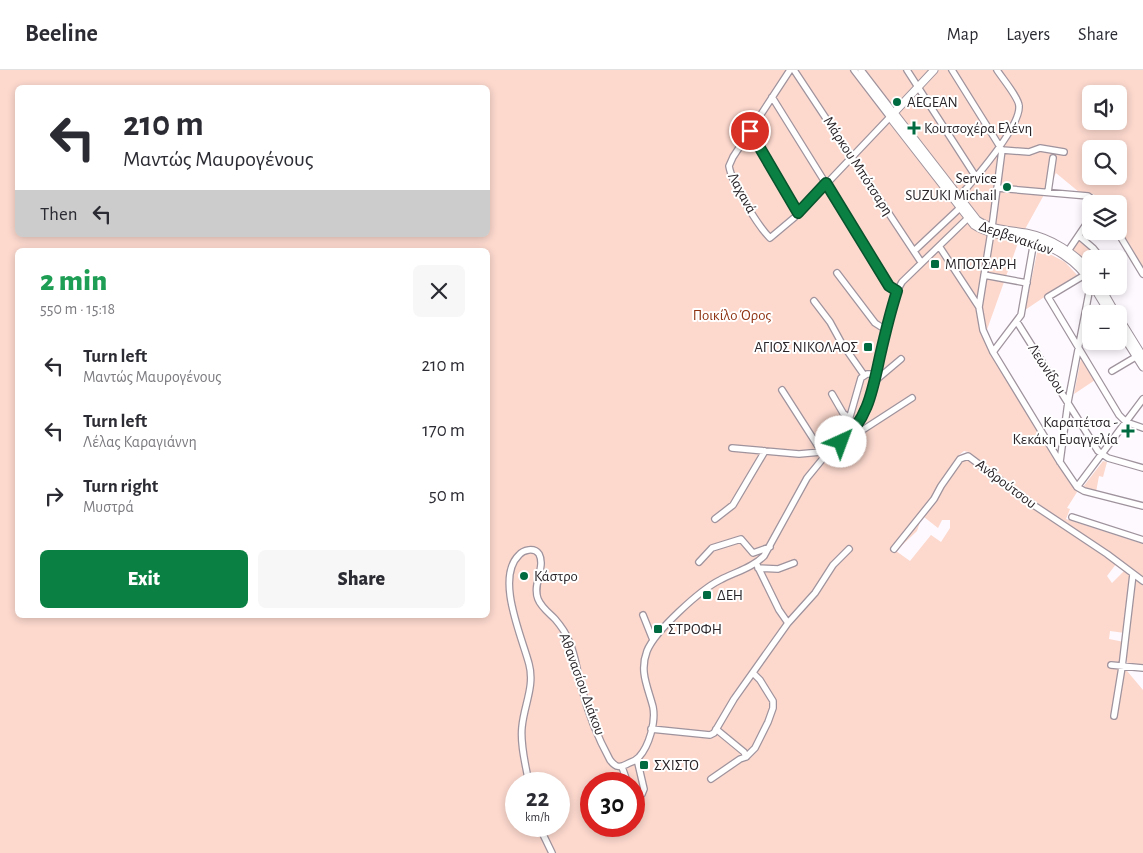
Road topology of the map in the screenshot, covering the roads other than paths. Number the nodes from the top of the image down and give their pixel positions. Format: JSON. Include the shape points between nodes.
{"nodes":[{"id":1,"x":790,"y":70,"type":"edge"},
{"id":2,"x":794,"y":70,"type":"edge"},
{"id":3,"x":854,"y":70,"type":"edge"},
{"id":4,"x":861,"y":70,"type":"edge"},
{"id":5,"x":907,"y":70,"type":"edge"},
{"id":6,"x":934,"y":70,"type":"edge"},
{"id":7,"x":952,"y":70,"type":"edge"},
{"id":8,"x":996,"y":70,"type":"edge"},
{"id":9,"x":918,"y":86,"type":"junction"},
{"id":10,"x":772,"y":97,"type":"junction"},
{"id":11,"x":892,"y":115,"type":"junction"},
{"id":12,"x":750,"y":131,"type":"junction"},
{"id":13,"x":1001,"y":148,"type":"junction"},
{"id":14,"x":1064,"y":152,"type":"dead end"},
{"id":15,"x":852,"y":156,"type":"junction"},
{"id":16,"x":1054,"y":158,"type":"dead end"},
{"id":17,"x":976,"y":177,"type":"junction"},
{"id":18,"x":826,"y":183,"type":"junction"},
{"id":19,"x":997,"y":188,"type":"junction"},
{"id":20,"x":1048,"y":192,"type":"junction"},
{"id":21,"x":1082,"y":195,"type":"edge"},
{"id":22,"x":959,"y":197,"type":"junction"},
{"id":23,"x":962,"y":205,"type":"junction"},
{"id":24,"x":798,"y":213,"type":"junction"},
{"id":25,"x":970,"y":215,"type":"junction"},
{"id":26,"x":992,"y":230,"type":"junction"},
{"id":27,"x":1082,"y":231,"type":"edge"},
{"id":28,"x":1079,"y":236,"type":"junction"},
{"id":29,"x":1122,"y":240,"type":"edge"},
{"id":30,"x":1034,"y":241,"type":"junction"},
{"id":31,"x":939,"y":246,"type":"junction"},
{"id":32,"x":1095,"y":250,"type":"edge"},
{"id":33,"x":914,"y":251,"type":"junction"},
{"id":34,"x":1068,"y":252,"type":"junction"},
{"id":35,"x":921,"y":262,"type":"junction"},
{"id":36,"x":1082,"y":265,"type":"edge"},
{"id":37,"x":1082,"y":267,"type":"edge"},
{"id":38,"x":837,"y":273,"type":"dead end"},
{"id":39,"x":1143,"y":274,"type":"edge"},
{"id":40,"x":984,"y":275,"type":"junction"},
{"id":41,"x":1082,"y":277,"type":"edge"},
{"id":42,"x":1027,"y":282,"type":"junction"},
{"id":43,"x":897,"y":291,"type":"junction"},
{"id":44,"x":1090,"y":295,"type":"edge"},
{"id":45,"x":814,"y":302,"type":"dead end"},
{"id":46,"x":979,"y":307,"type":"junction"},
{"id":47,"x":1017,"y":322,"type":"junction"},
{"id":48,"x":886,"y":330,"type":"junction"},
{"id":49,"x":1127,"y":331,"type":"edge"},
{"id":50,"x":1127,"y":338,"type":"edge"},
{"id":51,"x":1078,"y":347,"type":"junction"},
{"id":52,"x":993,"y":352,"type":"junction"},
{"id":53,"x":1141,"y":355,"type":"edge"},
{"id":54,"x":901,"y":359,"type":"dead end"},
{"id":55,"x":1143,"y":367,"type":"edge"},
{"id":56,"x":1112,"y":371,"type":"dead end"},
{"id":57,"x":864,"y":375,"type":"junction"},
{"id":58,"x":876,"y":378,"type":"junction"},
{"id":59,"x":782,"y":390,"type":"dead end"},
{"id":60,"x":832,"y":394,"type":"dead end"},
{"id":61,"x":912,"y":398,"type":"dead end"},
{"id":62,"x":1143,"y":399,"type":"edge"},
{"id":63,"x":1068,"y":402,"type":"junction"},
{"id":64,"x":850,"y":419,"type":"junction"},
{"id":65,"x":1126,"y":422,"type":"junction"},
{"id":66,"x":1143,"y":428,"type":"edge"},
{"id":67,"x":850,"y":435,"type":"junction"},
{"id":68,"x":732,"y":448,"type":"dead end"},
{"id":69,"x":765,"y":451,"type":"junction"},
{"id":70,"x":823,"y":454,"type":"junction"},
{"id":71,"x":1101,"y":455,"type":"junction"},
{"id":72,"x":1060,"y":462,"type":"junction"},
{"id":73,"x":1143,"y":468,"type":"edge"},
{"id":74,"x":1077,"y":487,"type":"junction"},
{"id":75,"x":1143,"y":506,"type":"edge"},
{"id":76,"x":1072,"y":517,"type":"dead end"},
{"id":77,"x":715,"y":518,"type":"dead end"},
{"id":78,"x":1143,"y":540,"type":"edge"},
{"id":79,"x":770,"y":547,"type":"junction"},
{"id":80,"x":849,"y":549,"type":"dead end"},
{"id":81,"x":894,"y":549,"type":"dead end"},
{"id":82,"x":699,"y":562,"type":"dead end"},
{"id":83,"x":794,"y":563,"type":"dead end"},
{"id":84,"x":757,"y":566,"type":"junction"},
{"id":85,"x":1133,"y":574,"type":"junction"},
{"id":86,"x":1143,"y":581,"type":"edge"},
{"id":87,"x":643,"y":615,"type":"dead end"},
{"id":88,"x":788,"y":623,"type":"junction"},
{"id":89,"x":652,"y":640,"type":"junction"},
{"id":90,"x":1111,"y":665,"type":"dead end"},
{"id":91,"x":1122,"y":667,"type":"junction"},
{"id":92,"x":1143,"y":668,"type":"edge"},
{"id":93,"x":754,"y":674,"type":"junction"},
{"id":94,"x":1114,"y":716,"type":"dead end"},
{"id":95,"x":716,"y":729,"type":"junction"},
{"id":96,"x":651,"y":730,"type":"junction"},
{"id":97,"x":746,"y":757,"type":"junction"},
{"id":98,"x":637,"y":760,"type":"junction"},
{"id":99,"x":622,"y":767,"type":"junction"},
{"id":100,"x":527,"y":772,"type":"edge"},
{"id":101,"x":624,"y":772,"type":"edge"},
{"id":102,"x":640,"y":772,"type":"edge"},
{"id":103,"x":711,"y":778,"type":"dead end"},
{"id":104,"x":544,"y":837,"type":"edge"},
{"id":105,"x":552,"y":853,"type":"edge"}],
"edges":[{"from":1,"to":10,"type":"street","name":"Λαχανά"},
{"from":2,"to":15,"type":"street","name":"Μάρκου Μπότσαρη"},
{"from":3,"to":11,"type":"street","name":"Δερβενακίων"},
{"from":4,"to":11,"type":"street","name":"Δερβενακίων"},
{"from":5,"to":9,"type":"street"},
{"from":6,"to":9,"type":"street"},
{"from":7,"to":13,"type":"street"},
{"from":8,"to":13,"type":"street","via":[[1019,104],[1018,116]]},
{"from":9,"to":11,"type":"street"},
{"from":9,"to":17,"type":"street"},
{"from":10,"to":12,"type":"street","name":"Λαχανά"},
{"from":10,"to":18,"type":"street"},
{"from":11,"to":15,"type":"street"},
{"from":11,"to":22,"type":"street","name":"Δερβενακίων"},
{"from":11,"to":23,"type":"street","name":"Δερβενακίων"},
{"from":12,"to":24,"type":"street"},
{"from":12,"to":24,"type":"street","name":"Λαχανά","via":[[729,166],[746,202],[770,238]]},
{"from":13,"to":14,"type":"street"},
{"from":13,"to":17,"type":"street"},
{"from":13,"to":19,"type":"street"},
{"from":15,"to":18,"type":"street"},
{"from":15,"to":33,"type":"street","name":"Μάρκου Μπότσαρη"},
{"from":16,"to":20,"type":"street"},
{"from":17,"to":22,"type":"street"},
{"from":18,"to":24,"type":"street"},
{"from":18,"to":43,"type":"street","via":[[889,286]]},
{"from":19,"to":20,"type":"street"},
{"from":19,"to":26,"type":"street"},
{"from":20,"to":21,"type":"street"},
{"from":22,"to":23,"type":"street","name":"Δερβενακίων"},
{"from":23,"to":25,"type":"street","name":"Δερβενακίων"},
{"from":23,"to":33,"type":"street"},
{"from":25,"to":26,"type":"street","name":"Δερβενακίων","via":[[979,228]]},
{"from":25,"to":31,"type":"street"},
{"from":26,"to":30,"type":"street","name":"Δερβενακίων"},
{"from":26,"to":34,"type":"street","name":"Δερβενακίων","via":[[1036,236]]},
{"from":26,"to":40,"type":"street"},
{"from":27,"to":28,"type":"street"},
{"from":28,"to":32,"type":"street"},
{"from":28,"to":34,"type":"street"},
{"from":29,"to":39,"type":"street"},
{"from":30,"to":37,"type":"street","name":"Δερβενακίων"},
{"from":30,"to":42,"type":"street"},
{"from":31,"to":35,"type":"street"},
{"from":31,"to":46,"type":"street"},
{"from":33,"to":35,"type":"street","name":"Μάρκου Μπότσαρη"},
{"from":34,"to":36,"type":"street","name":"Δερβενακίων"},
{"from":35,"to":43,"type":"street"},
{"from":38,"to":48,"type":"street","via":[[876,323]]},
{"from":40,"to":42,"type":"street"},
{"from":40,"to":46,"type":"street"},
{"from":41,"to":51,"type":"street","via":[[1048,297]]},
{"from":42,"to":47,"type":"street"},
{"from":43,"to":48,"type":"street"},
{"from":44,"to":51,"type":"street"},
{"from":45,"to":57,"type":"street"},
{"from":46,"to":52,"type":"street","via":[[983,330]]},
{"from":47,"to":52,"type":"street"},
{"from":47,"to":63,"type":"street","name":"Λεωνίδου"},
{"from":48,"to":58,"type":"street"},
{"from":49,"to":53,"type":"street"},
{"from":50,"to":53,"type":"street"},
{"from":51,"to":63,"type":"street"},
{"from":51,"to":65,"type":"street"},
{"from":52,"to":72,"type":"street"},
{"from":53,"to":55,"type":"street"},
{"from":53,"to":56,"type":"street"},
{"from":54,"to":58,"type":"street"},
{"from":57,"to":58,"type":"street"},
{"from":57,"to":64,"type":"street"},
{"from":58,"to":67,"type":"street","via":[[862,418]]},
{"from":59,"to":70,"type":"street"},
{"from":60,"to":64,"type":"street"},
{"from":61,"to":67,"type":"street"},
{"from":62,"to":65,"type":"street"},
{"from":63,"to":71,"type":"street","name":"Λεωνίδου"},
{"from":63,"to":72,"type":"street"},
{"from":64,"to":67,"type":"street","via":[[847,431]]},
{"from":65,"to":66,"type":"street"},
{"from":65,"to":71,"type":"street"},
{"from":67,"to":70,"type":"street"},
{"from":68,"to":69,"type":"street"},
{"from":69,"to":70,"type":"street"},
{"from":69,"to":77,"type":"street","via":[[733,506]]},
{"from":70,"to":79,"type":"street"},
{"from":71,"to":73,"type":"street"},
{"from":71,"to":74,"type":"street"},
{"from":72,"to":74,"type":"street"},
{"from":74,"to":75,"type":"street"},
{"from":76,"to":78,"type":"street"},
{"from":79,"to":82,"type":"street","via":[[753,553],[741,539],[712,548]]},
{"from":79,"to":84,"type":"street"},
{"from":80,"to":88,"type":"street"},
{"from":81,"to":85,"type":"street","name":"Ανδρούτσου","via":[[934,499],[960,459],[968,456]]},
{"from":83,"to":84,"type":"street","via":[[778,569]]},
{"from":84,"to":88,"type":"street"},
{"from":84,"to":89,"type":"street","via":[[722,579],[701,593]]},
{"from":85,"to":86,"type":"street","name":"Ανδρούτσου"},
{"from":85,"to":91,"type":"street"},
{"from":87,"to":89,"type":"street"},
{"from":88,"to":93,"type":"street"},
{"from":89,"to":96,"type":"street","via":[[643,667],[653,707]]},
{"from":90,"to":91,"type":"street"},
{"from":91,"to":92,"type":"street"},
{"from":91,"to":94,"type":"street"},
{"from":93,"to":95,"type":"street"},
{"from":93,"to":97,"type":"street","via":[[772,700],[773,708],[755,748]]},
{"from":95,"to":96,"type":"street","via":[[710,735]]},
{"from":95,"to":97,"type":"street"},
{"from":96,"to":98,"type":"street"},
{"from":97,"to":103,"type":"street"},
{"from":98,"to":99,"type":"street"},
{"from":98,"to":102,"type":"street"},
{"from":99,"to":100,"type":"street","name":"Αθανασίου Διάκου","via":[[614,765],[608,757],[587,705],[567,637],[538,598],[536,587],[540,563],[539,554],[533,550],[524,551],[516,558],[511,569],[510,595],[530,670],[531,687],[522,729]]},
{"from":99,"to":101,"type":"street"},
{"from":104,"to":105,"type":"street"}]}
